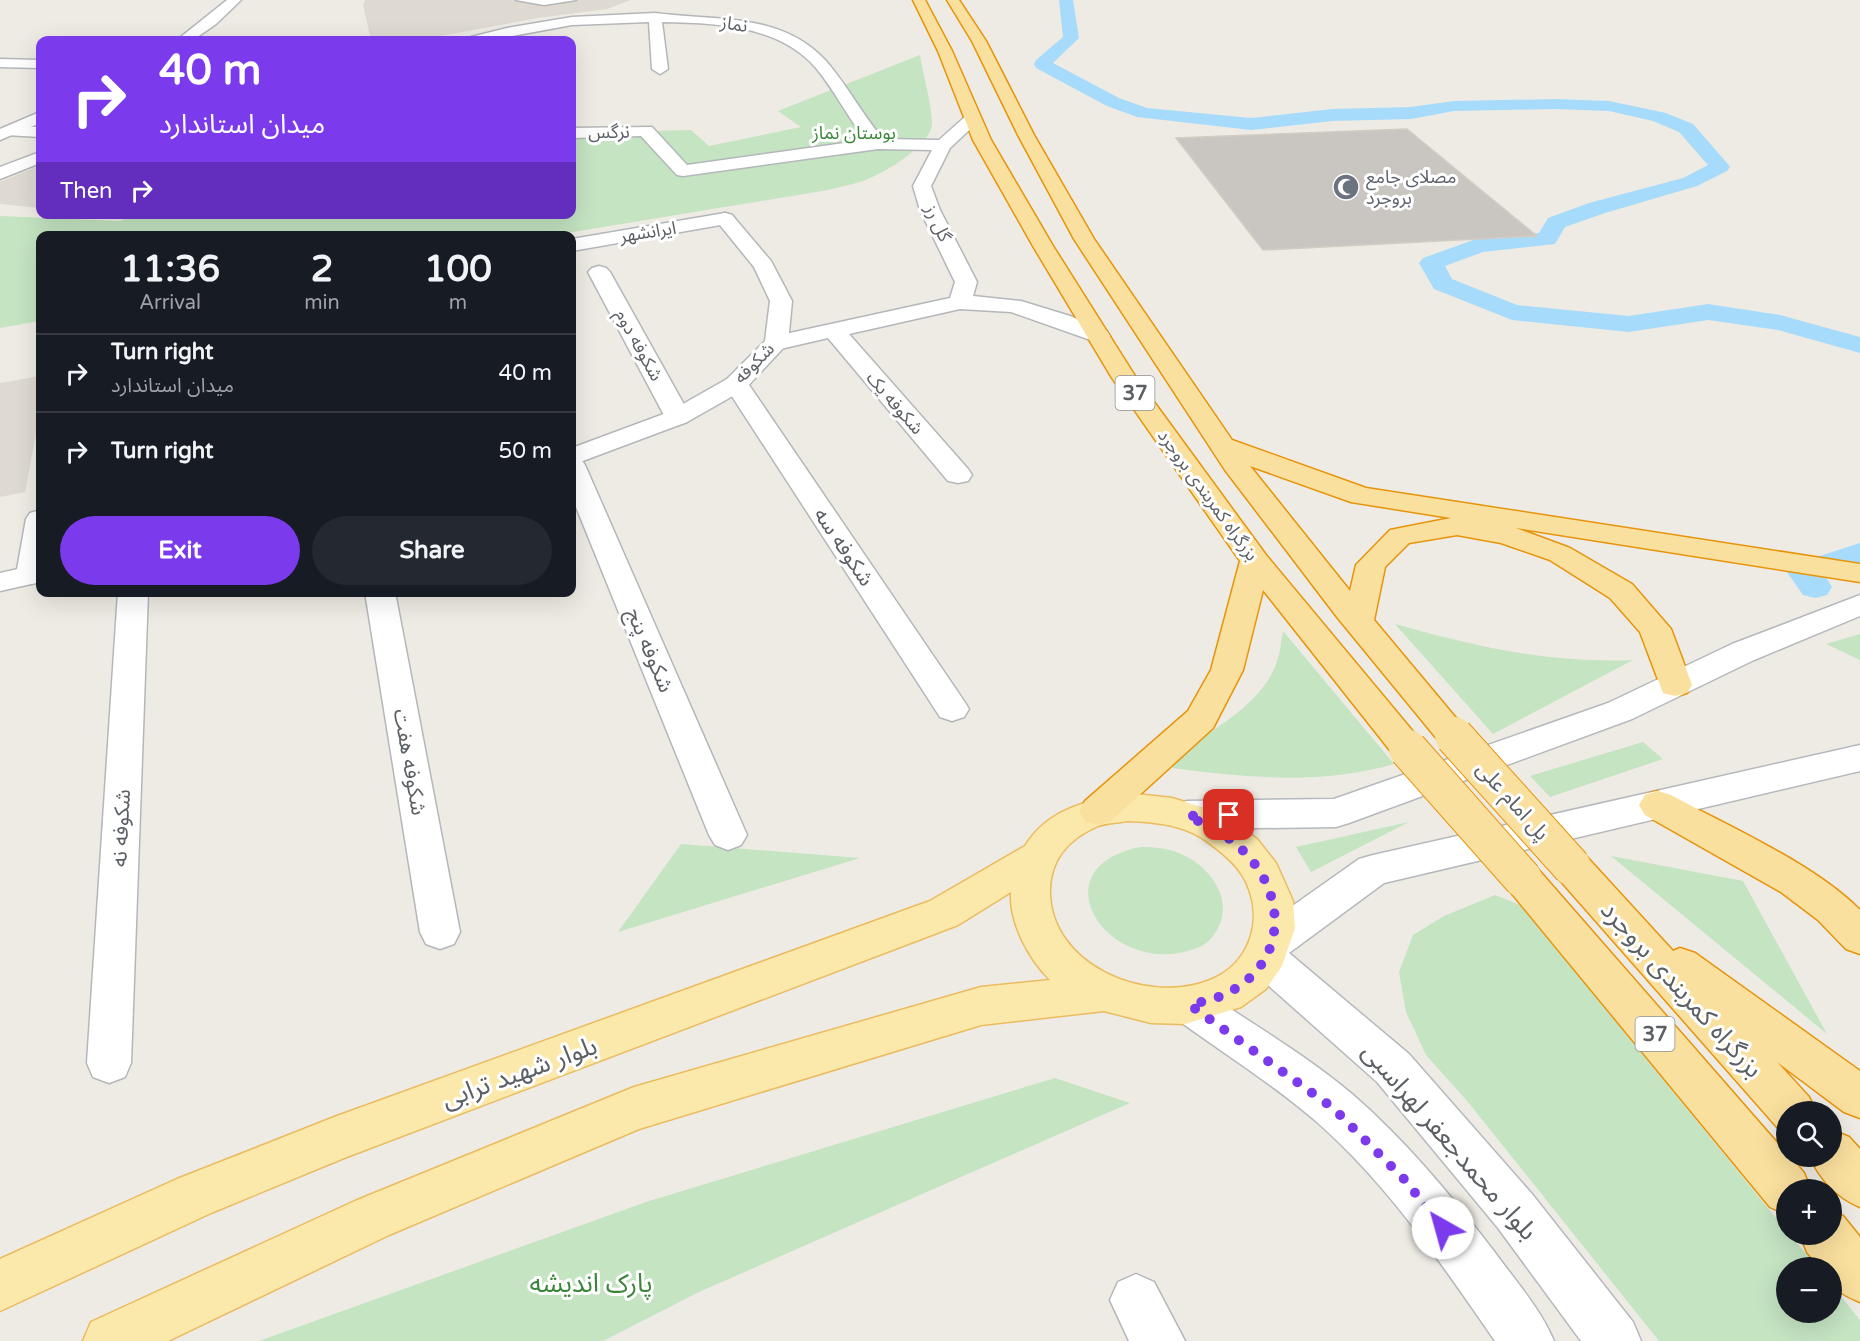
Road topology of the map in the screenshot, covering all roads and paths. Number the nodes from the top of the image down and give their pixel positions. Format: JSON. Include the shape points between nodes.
{"nodes":[{"id":1,"x":235,"y":0,"type":"edge"},
{"id":2,"x":520,"y":0,"type":"edge"},
{"id":3,"x":572,"y":0,"type":"edge"},
{"id":4,"x":919,"y":0,"type":"edge"},
{"id":5,"x":953,"y":0,"type":"edge"},
{"id":6,"x":655,"y":18,"type":"junction"},
{"id":7,"x":525,"y":35,"type":"edge"},
{"id":8,"x":189,"y":36,"type":"edge"},
{"id":9,"x":0,"y":63,"type":"edge"},
{"id":10,"x":22,"y":63,"type":"junction"},
{"id":11,"x":36,"y":64,"type":"edge"},
{"id":12,"x":660,"y":69,"type":"dead end"},
{"id":13,"x":0,"y":74,"type":"edge"},
{"id":14,"x":36,"y":119,"type":"edge"},
{"id":15,"x":973,"y":119,"type":"junction"},
{"id":16,"x":36,"y":132,"type":"edge"},
{"id":17,"x":6,"y":133,"type":"edge"},
{"id":18,"x":576,"y":133,"type":"edge"},
{"id":19,"x":878,"y":144,"type":"junction"},
{"id":20,"x":943,"y":145,"type":"junction"},
{"id":21,"x":690,"y":151,"type":"dead end"},
{"id":22,"x":667,"y":154,"type":"junction"},
{"id":23,"x":36,"y":159,"type":"edge"},
{"id":24,"x":0,"y":174,"type":"edge"},
{"id":25,"x":725,"y":219,"type":"joint"},
{"id":26,"x":576,"y":243,"type":"edge"},
{"id":27,"x":599,"y":272,"type":"dead end"},
{"id":28,"x":960,"y":302,"type":"junction"},
{"id":29,"x":833,"y":330,"type":"junction"},
{"id":30,"x":1099,"y":336,"type":"junction"},
{"id":31,"x":776,"y":343,"type":"junction"},
{"id":32,"x":736,"y":384,"type":"junction"},
{"id":33,"x":678,"y":417,"type":"junction"},
{"id":34,"x":1223,"y":446,"type":"junction"},
{"id":35,"x":576,"y":455,"type":"edge"},
{"id":36,"x":576,"y":474,"type":"edge"},
{"id":37,"x":958,"y":475,"type":"dead end"},
{"id":38,"x":1255,"y":561,"type":"junction"},
{"id":39,"x":1860,"y":573,"type":"edge"},
{"id":40,"x":36,"y":574,"type":"edge"},
{"id":41,"x":0,"y":582,"type":"edge"},
{"id":42,"x":133,"y":597,"type":"edge"},
{"id":43,"x":381,"y":597,"type":"edge"},
{"id":44,"x":1860,"y":605,"type":"edge"},
{"id":45,"x":1358,"y":622,"type":"junction"},
{"id":46,"x":1676,"y":685,"type":"junction"},
{"id":47,"x":952,"y":709,"type":"dead end"},
{"id":48,"x":1454,"y":736,"type":"joint"},
{"id":49,"x":1408,"y":749,"type":"joint"},
{"id":50,"x":1860,"y":758,"type":"edge"},
{"id":51,"x":1658,"y":805,"type":"junction"},
{"id":52,"x":1098,"y":812,"type":"junction"},
{"id":53,"x":1187,"y":816,"type":"junction"},
{"id":54,"x":728,"y":835,"type":"dead end"},
{"id":55,"x":1036,"y":857,"type":"junction"},
{"id":56,"x":1572,"y":867,"type":"joint"},
{"id":57,"x":1523,"y":879,"type":"joint"},
{"id":58,"x":1623,"y":924,"type":"junction"},
{"id":59,"x":440,"y":932,"type":"dead end"},
{"id":60,"x":1860,"y":937,"type":"edge"},
{"id":61,"x":1269,"y":951,"type":"junction"},
{"id":62,"x":1105,"y":992,"type":"junction"},
{"id":63,"x":1190,"y":1005,"type":"junction"},
{"id":64,"x":109,"y":1063,"type":"dead end"},
{"id":65,"x":1860,"y":1097,"type":"edge"},
{"id":66,"x":1783,"y":1101,"type":"edge"},
{"id":67,"x":1842,"y":1164,"type":"edge"},
{"id":68,"x":1778,"y":1179,"type":"edge"},
{"id":69,"x":1860,"y":1183,"type":"edge"},
{"id":70,"x":1834,"y":1245,"type":"edge"},
{"id":71,"x":1860,"y":1276,"type":"edge"},
{"id":72,"x":0,"y":1285,"type":"edge"},
{"id":73,"x":110,"y":1341,"type":"edge"},
{"id":74,"x":1527,"y":1341,"type":"edge"},
{"id":75,"x":1614,"y":1341,"type":"edge"}],
"edges":[{"from":1,"to":8,"type":"street"},
{"from":2,"to":3,"type":"lane"},
{"from":4,"to":15,"type":"highway","name":"بزرگراه کمربندی بروجرد","number":"37"},
{"from":5,"to":34,"type":"highway","name":"بزرگراه کمربندی بروجرد","number":"37","via":[[979,41],[1084,239]]},
{"from":6,"to":7,"type":"street","name":"نماز","via":[[589,21]]},
{"from":6,"to":12,"type":"street"},
{"from":6,"to":19,"type":"street","name":"نماز","via":[[751,26],[797,43],[814,57],[857,128]]},
{"from":9,"to":10,"type":"street"},
{"from":10,"to":11,"type":"street"},
{"from":10,"to":13,"type":"street"},
{"from":14,"to":17,"type":"street"},
{"from":15,"to":20,"type":"street"},
{"from":15,"to":30,"type":"highway","name":"بزرگراه کمربندی بروجرد","number":"37","via":[[1043,246]]},
{"from":16,"to":17,"type":"street"},
{"from":18,"to":22,"type":"street","name":"نرگس","via":[[646,131]]},
{"from":19,"to":20,"type":"street"},
{"from":19,"to":22,"type":"street","via":[[682,171]]},
{"from":20,"to":28,"type":"street","name":"گل رز","via":[[921,186],[966,282]]},
{"from":21,"to":22,"type":"street"},
{"from":23,"to":24,"type":"street"},
{"from":25,"to":26,"type":"street","name":"ایرانشهر"},
{"from":25,"to":31,"type":"street","name":"شکوفه","via":[[764,265],[782,301]]},
{"from":27,"to":33,"type":"street","name":"شکوفه دوم"},
{"from":28,"to":29,"type":"street"},
{"from":28,"to":30,"type":"street","via":[[1013,306]]},
{"from":29,"to":31,"type":"street"},
{"from":29,"to":37,"type":"street","name":"شکوفه یک"},
{"from":30,"to":38,"type":"highway","name":"بزرگراه کمربندی بروجرد","number":"37","via":[[1124,378]]},
{"from":31,"to":32,"type":"street","name":"شکوفه"},
{"from":32,"to":33,"type":"street","name":"شکوفه"},
{"from":32,"to":47,"type":"street","name":"شکوفه سه"},
{"from":33,"to":35,"type":"street","name":"شکوفه"},
{"from":34,"to":39,"type":"highway","via":[[1361,496]]},
{"from":34,"to":45,"type":"highway","name":"بزرگراه کمربندی بروجرد","number":"37"},
{"from":36,"to":54,"type":"street","name":"شکوفه پنج"},
{"from":38,"to":49,"type":"highway","name":"بزرگراه کمربندی بروجرد","number":"37"},
{"from":38,"to":52,"type":"highway","via":[[1227,670],[1201,719]]},
{"from":40,"to":41,"type":"street"},
{"from":42,"to":64,"type":"street","name":"شکوفه نه"},
{"from":43,"to":59,"type":"street","name":"شکوفه هفت"},
{"from":44,"to":46,"type":"street","via":[[1743,652]]},
{"from":45,"to":46,"type":"highway","via":[[1371,565],[1400,536],[1457,526],[1507,535],[1560,554],[1622,591],[1655,630]]},
{"from":45,"to":48,"type":"highway","name":"بزرگراه کمربندی بروجرد","number":"37"},
{"from":46,"to":53,"type":"street","via":[[1620,711],[1336,813]]},
{"from":48,"to":56,"type":"highway","name":"پل امام علی","number":"37","bridge":true},
{"from":49,"to":57,"type":"highway","name":"پل امام علی","number":"37","bridge":true},
{"from":50,"to":51,"type":"street"},
{"from":51,"to":60,"type":"highway","via":[[1795,881],[1832,908]]},
{"from":51,"to":61,"type":"street","via":[[1373,870]]},
{"from":52,"to":53,"type":"main road","via":[[1127,807],[1157,808]]},
{"from":52,"to":55,"type":"main road","via":[[1064,827]]},
{"from":53,"to":61,"type":"main road","via":[[1215,828],[1258,867],[1271,892],[1276,918]]},
{"from":55,"to":62,"type":"main road","via":[[1029,898],[1038,933],[1055,958],[1080,979]]},
{"from":55,"to":72,"type":"main road","name":"بلوار شهید ترابی","via":[[944,913],[337,1138],[194,1197]]},
{"from":56,"to":58,"type":"highway","name":"بزرگراه کمربندی بروجرد","number":"37"},
{"from":57,"to":68,"type":"highway","name":"بزرگراه کمربندی بروجرد","number":"37"},
{"from":58,"to":65,"type":"highway"},
{"from":58,"to":66,"type":"highway","name":"بزرگراه کمربندی بروجرد","number":"37"},
{"from":61,"to":63,"type":"main road","via":[[1247,980],[1221,996]]},
{"from":61,"to":75,"type":"street","name":"بلوار محمدجعفر لهراسبی","via":[[1394,1068],[1515,1211]]},
{"from":62,"to":63,"type":"main road","via":[[1133,1002]]},
{"from":62,"to":73,"type":"main road","via":[[981,1005],[634,1109],[372,1218]]},
{"from":63,"to":74,"type":"street","via":[[1333,1108],[1367,1140],[1430,1211]]},
{"from":67,"to":69,"type":"highway"},
{"from":70,"to":71,"type":"highway"}]}
